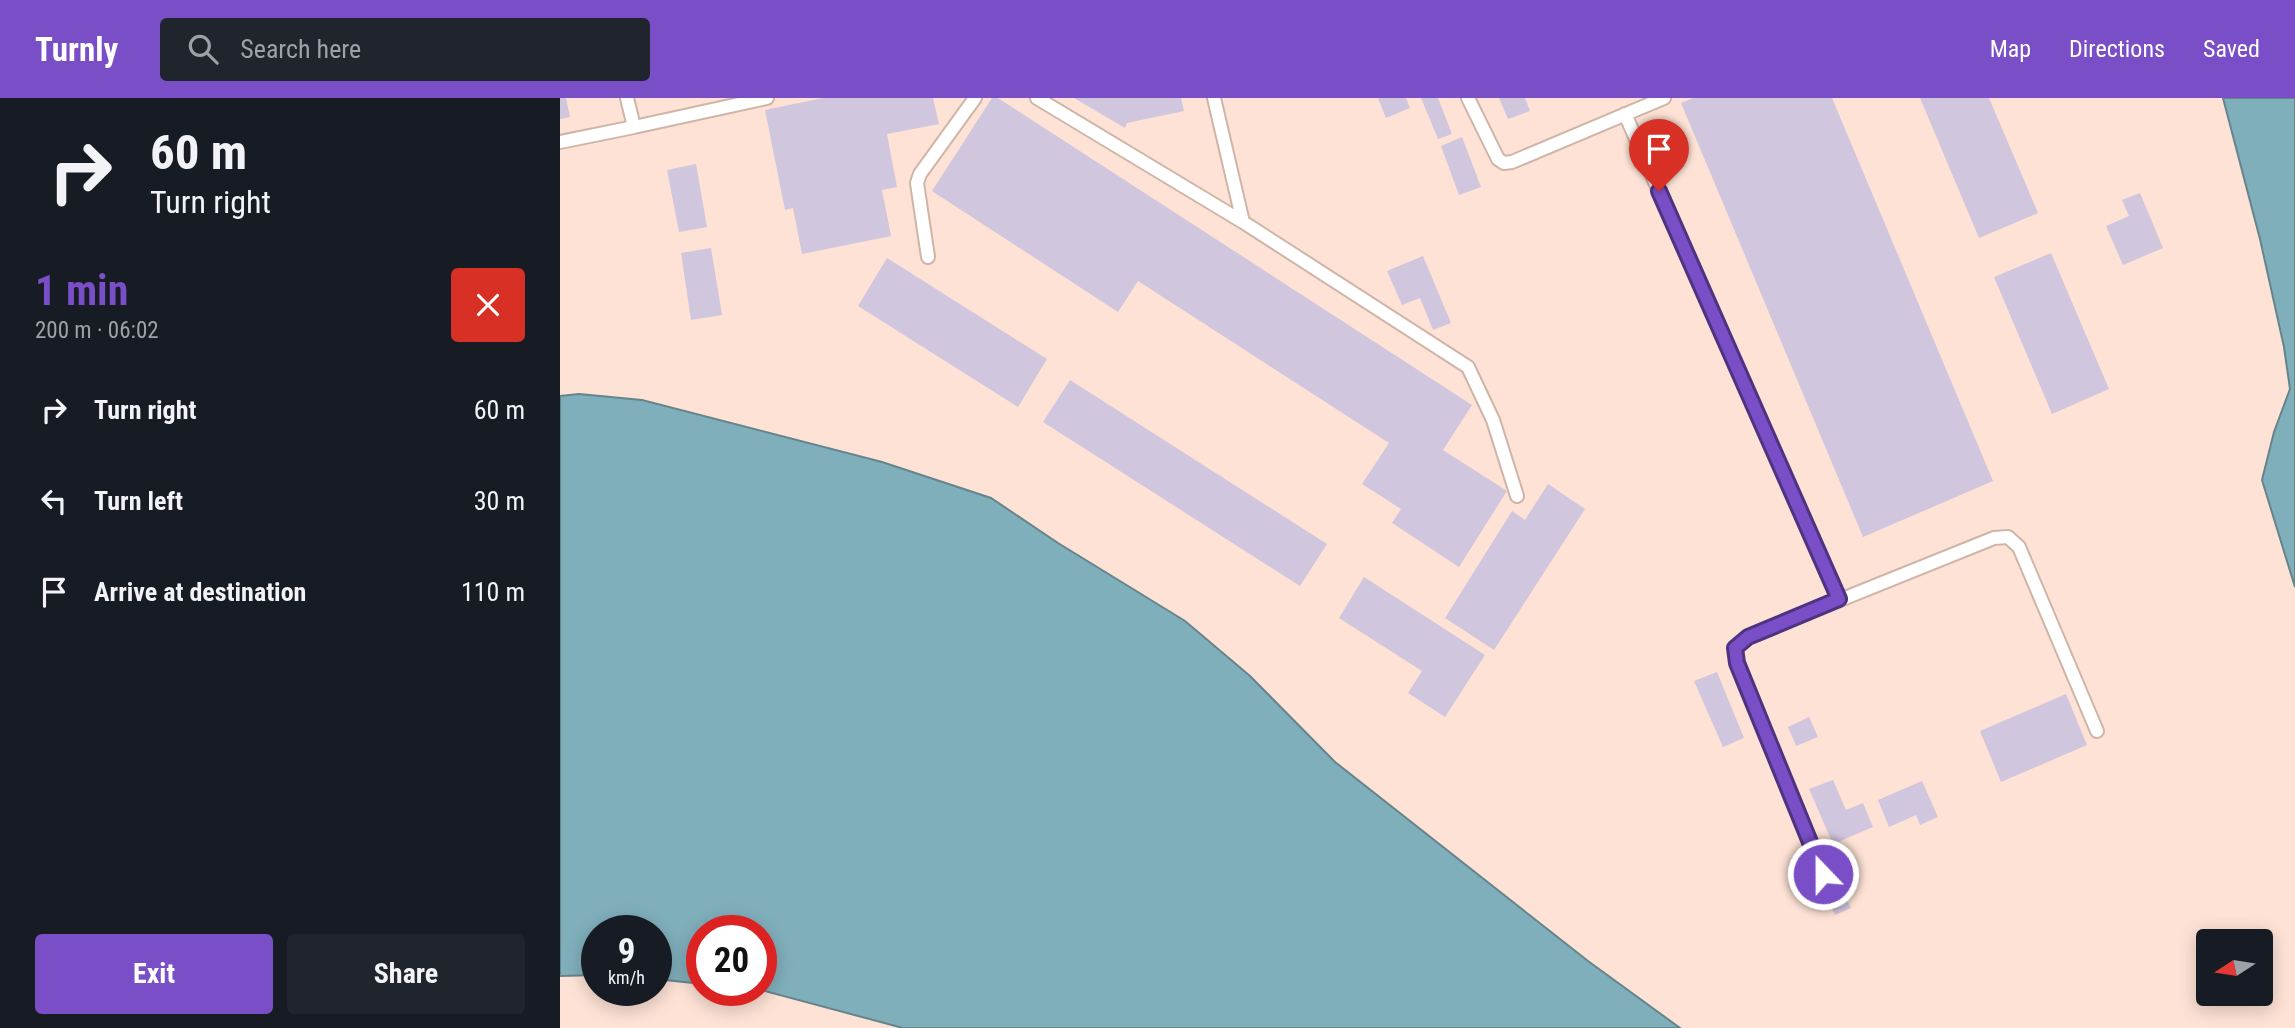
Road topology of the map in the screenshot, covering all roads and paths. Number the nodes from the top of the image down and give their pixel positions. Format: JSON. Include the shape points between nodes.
{"nodes":[{"id":1,"x":627,"y":98,"type":"edge"},
{"id":2,"x":767,"y":98,"type":"edge"},
{"id":3,"x":975,"y":98,"type":"edge"},
{"id":4,"x":1037,"y":98,"type":"edge"},
{"id":5,"x":1214,"y":98,"type":"edge"},
{"id":6,"x":1468,"y":98,"type":"edge"},
{"id":7,"x":1664,"y":98,"type":"edge"},
{"id":8,"x":1625,"y":114,"type":"junction"},
{"id":9,"x":634,"y":127,"type":"junction"},
{"id":10,"x":560,"y":142,"type":"edge"},
{"id":11,"x":1243,"y":222,"type":"junction"},
{"id":12,"x":928,"y":257,"type":"dead end"},
{"id":13,"x":1517,"y":496,"type":"dead end"},
{"id":14,"x":1839,"y":599,"type":"junction"},
{"id":15,"x":2097,"y":731,"type":"dead end"},
{"id":16,"x":1823,"y":874,"type":"dead end"}],
"edges":[{"from":1,"to":9,"type":"lane"},
{"from":2,"to":9,"type":"lane"},
{"from":3,"to":12,"type":"lane","via":[[917,183]]},
{"from":4,"to":11,"type":"lane"},
{"from":5,"to":11,"type":"lane"},
{"from":6,"to":8,"type":"lane","via":[[1504,163]]},
{"from":7,"to":8,"type":"lane"},
{"from":8,"to":14,"type":"lane"},
{"from":9,"to":10,"type":"lane"},
{"from":11,"to":13,"type":"lane","via":[[1468,367],[1493,419]]},
{"from":14,"to":15,"type":"lane","via":[[1994,538],[2008,537],[2019,547]]},
{"from":14,"to":16,"type":"lane","via":[[1748,637],[1735,648],[1737,663]]}]}
